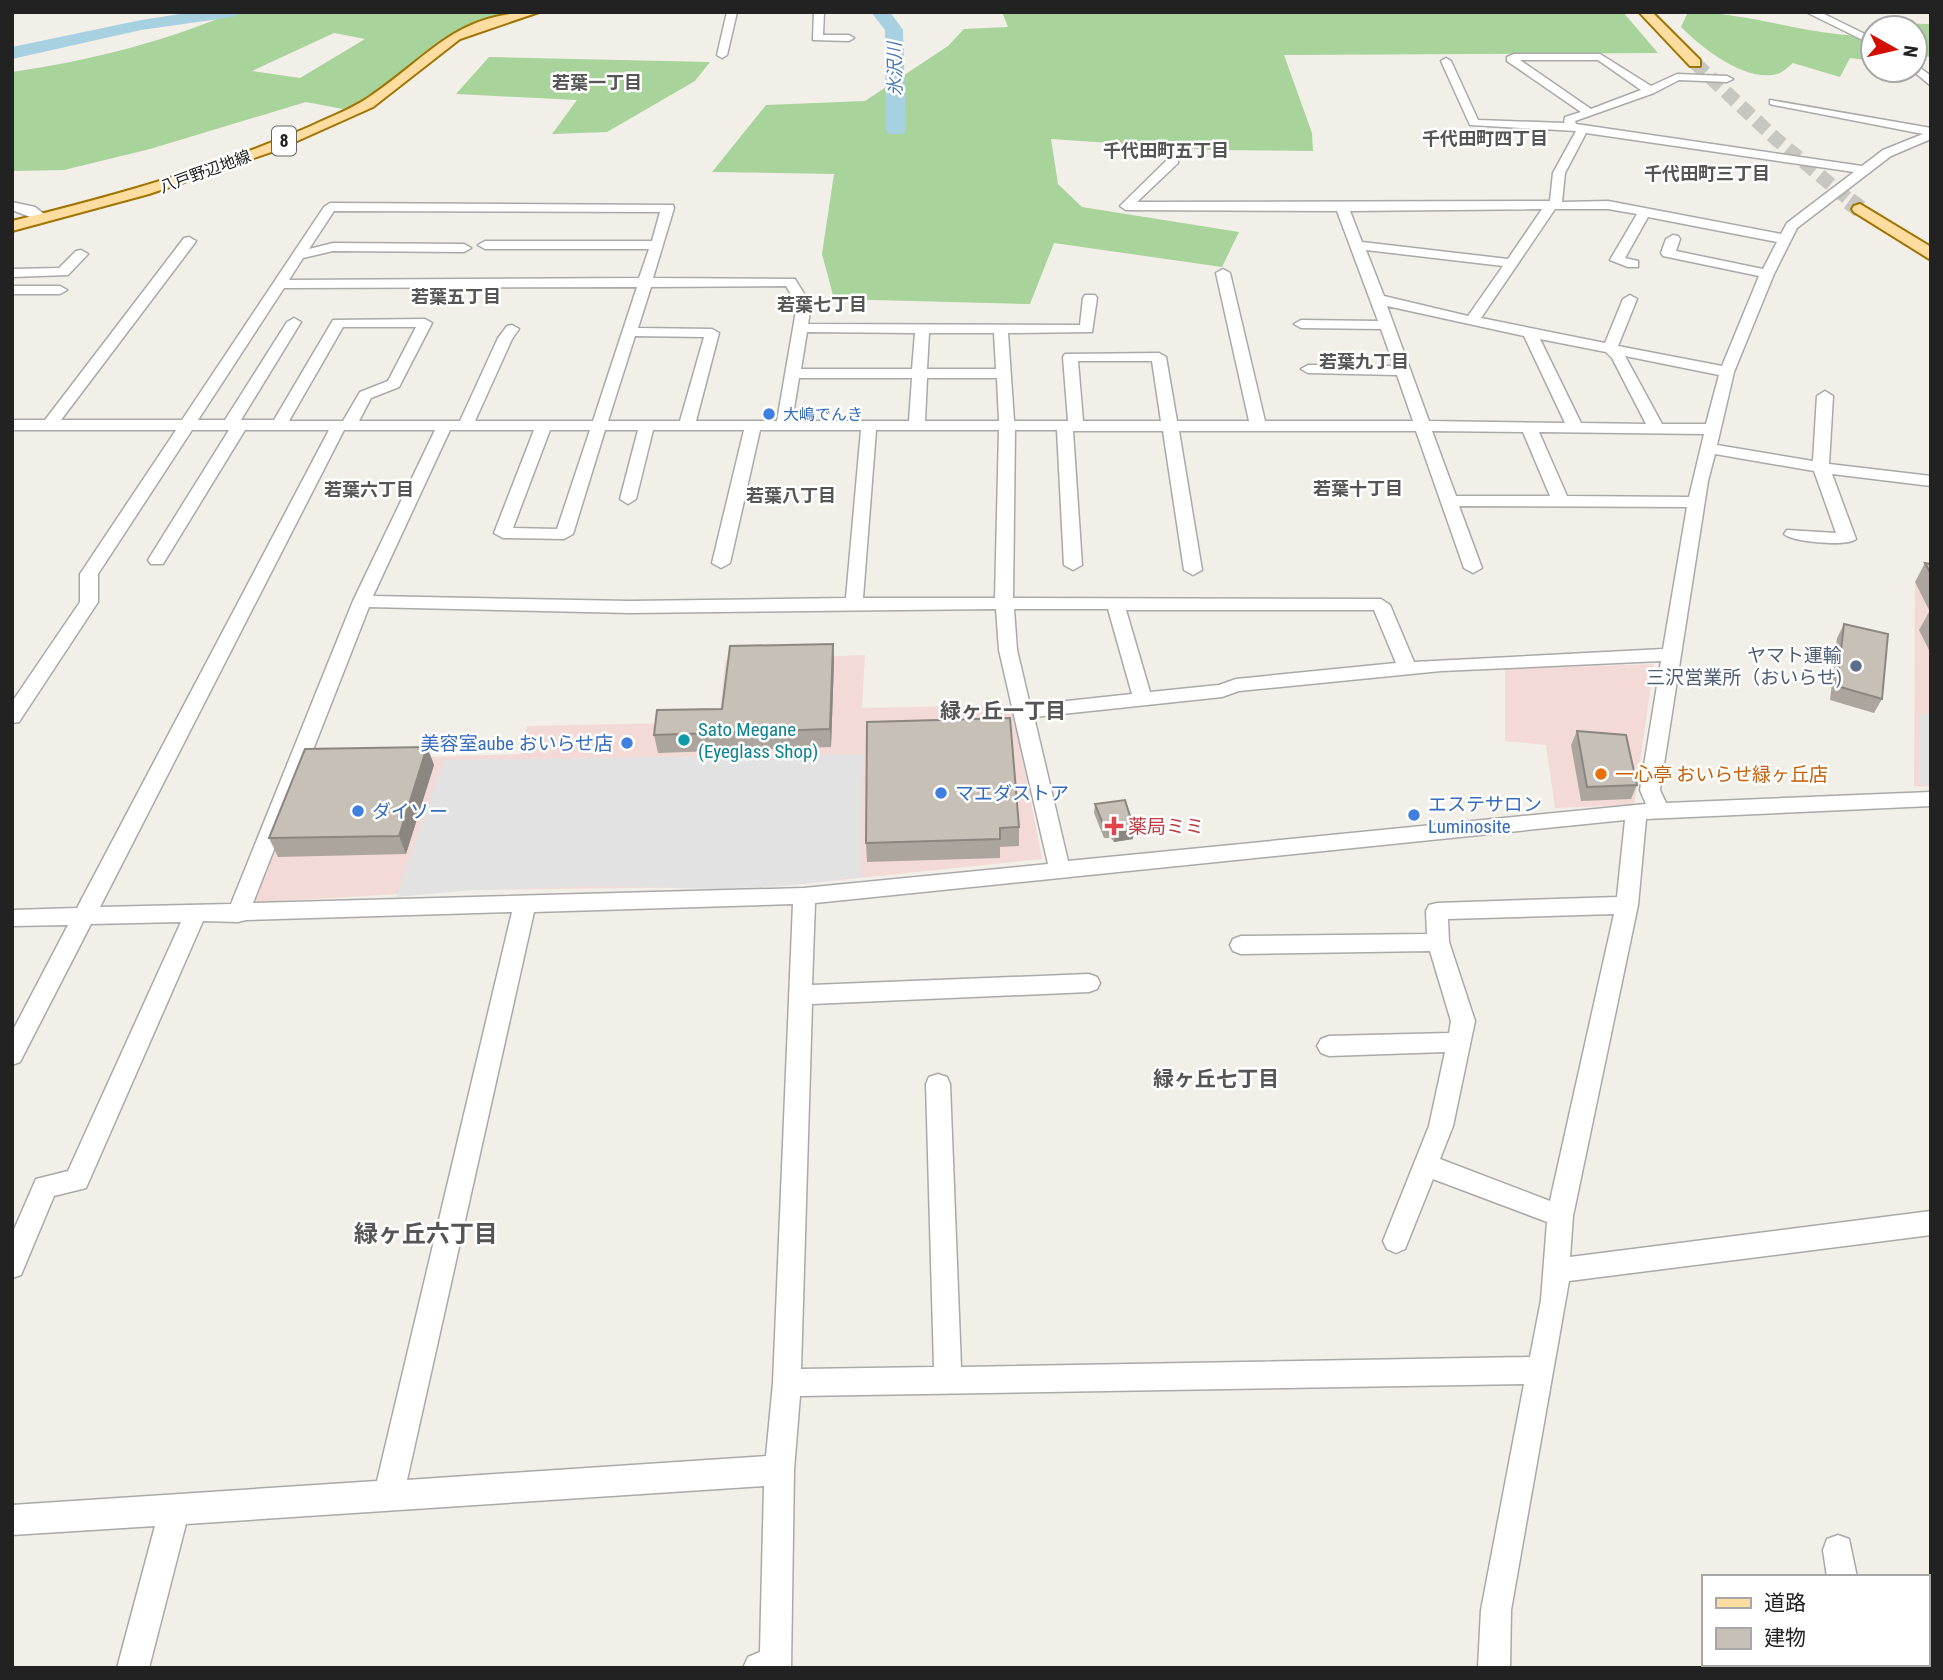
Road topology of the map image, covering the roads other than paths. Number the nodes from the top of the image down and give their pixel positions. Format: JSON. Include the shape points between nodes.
{"nodes":[{"id":1,"x":533,"y":12,"type":"edge"},
{"id":2,"x":732,"y":12,"type":"edge"},
{"id":3,"x":819,"y":12,"type":"edge"},
{"id":4,"x":1645,"y":12,"type":"edge"},
{"id":5,"x":1811,"y":12,"type":"edge"},
{"id":6,"x":1859,"y":36,"type":"edge"},
{"id":7,"x":849,"y":38,"type":"dead end"},
{"id":8,"x":722,"y":55,"type":"dead end"},
{"id":9,"x":1446,"y":61,"type":"dead end"},
{"id":10,"x":1695,"y":63,"type":"tunnel mouth"},
{"id":11,"x":1727,"y":79,"type":"dead end"},
{"id":12,"x":1650,"y":91,"type":"junction"},
{"id":13,"x":1774,"y":102,"type":"dead end"},
{"id":14,"x":1591,"y":113,"type":"junction"},
{"id":15,"x":1576,"y":128,"type":"junction"},
{"id":16,"x":1889,"y":138,"type":"dead end"},
{"id":17,"x":1926,"y":140,"type":"edge"},
{"id":18,"x":1174,"y":160,"type":"dead end"},
{"id":19,"x":1863,"y":170,"type":"junction"},
{"id":20,"x":1554,"y":204,"type":"junction"},
{"id":21,"x":12,"y":206,"type":"edge"},
{"id":22,"x":1342,"y":207,"type":"junction"},
{"id":23,"x":1860,"y":209,"type":"tunnel mouth"},
{"id":24,"x":1645,"y":211,"type":"junction"},
{"id":25,"x":43,"y":218,"type":"junction"},
{"id":26,"x":12,"y":226,"type":"edge"},
{"id":27,"x":1673,"y":239,"type":"dead end"},
{"id":28,"x":1784,"y":239,"type":"junction"},
{"id":29,"x":189,"y":241,"type":"dead end"},
{"id":30,"x":485,"y":245,"type":"dead end"},
{"id":31,"x":657,"y":245,"type":"junction"},
{"id":32,"x":1357,"y":245,"type":"junction"},
{"id":33,"x":464,"y":248,"type":"dead end"},
{"id":34,"x":80,"y":254,"type":"dead end"},
{"id":35,"x":299,"y":254,"type":"junction"},
{"id":36,"x":1931,"y":255,"type":"edge"},
{"id":37,"x":1511,"y":263,"type":"junction"},
{"id":38,"x":1633,"y":264,"type":"dead end"},
{"id":39,"x":12,"y":272,"type":"edge"},
{"id":40,"x":1223,"y":273,"type":"dead end"},
{"id":41,"x":1767,"y":274,"type":"junction"},
{"id":42,"x":643,"y":283,"type":"junction"},
{"id":43,"x":279,"y":284,"type":"junction"},
{"id":44,"x":12,"y":290,"type":"edge"},
{"id":45,"x":60,"y":290,"type":"dead end"},
{"id":46,"x":1090,"y":298,"type":"dead end"},
{"id":47,"x":1377,"y":299,"type":"junction"},
{"id":48,"x":1630,"y":299,"type":"dead end"},
{"id":49,"x":1472,"y":321,"type":"junction"},
{"id":50,"x":295,"y":322,"type":"dead end"},
{"id":51,"x":1301,"y":324,"type":"dead end"},
{"id":52,"x":1387,"y":325,"type":"junction"},
{"id":53,"x":801,"y":328,"type":"junction"},
{"id":54,"x":512,"y":329,"type":"dead end"},
{"id":55,"x":922,"y":329,"type":"junction"},
{"id":56,"x":1000,"y":329,"type":"junction"},
{"id":57,"x":629,"y":332,"type":"junction"},
{"id":58,"x":1529,"y":332,"type":"junction"},
{"id":59,"x":1610,"y":348,"type":"junction"},
{"id":60,"x":1308,"y":369,"type":"dead end"},
{"id":61,"x":1403,"y":371,"type":"junction"},
{"id":62,"x":1727,"y":372,"type":"junction"},
{"id":63,"x":793,"y":373,"type":"junction"},
{"id":64,"x":920,"y":374,"type":"junction"},
{"id":65,"x":1002,"y":374,"type":"junction"},
{"id":66,"x":1825,"y":396,"type":"dead end"},
{"id":67,"x":466,"y":424,"type":"junction"},
{"id":68,"x":600,"y":424,"type":"junction"},
{"id":69,"x":647,"y":424,"type":"junction"},
{"id":70,"x":12,"y":425,"type":"edge"},
{"id":71,"x":49,"y":425,"type":"junction"},
{"id":72,"x":185,"y":425,"type":"junction"},
{"id":73,"x":235,"y":425,"type":"junction"},
{"id":74,"x":279,"y":425,"type":"junction"},
{"id":75,"x":344,"y":425,"type":"junction"},
{"id":76,"x":445,"y":425,"type":"junction"},
{"id":77,"x":544,"y":425,"type":"junction"},
{"id":78,"x":687,"y":425,"type":"junction"},
{"id":79,"x":753,"y":425,"type":"junction"},
{"id":80,"x":784,"y":425,"type":"junction"},
{"id":81,"x":917,"y":425,"type":"junction"},
{"id":82,"x":869,"y":426,"type":"junction"},
{"id":83,"x":1007,"y":426,"type":"junction"},
{"id":84,"x":1170,"y":426,"type":"junction"},
{"id":85,"x":1258,"y":426,"type":"junction"},
{"id":86,"x":1423,"y":426,"type":"junction"},
{"id":87,"x":1070,"y":427,"type":"junction"},
{"id":88,"x":1529,"y":427,"type":"junction"},
{"id":89,"x":1575,"y":427,"type":"junction"},
{"id":90,"x":1656,"y":428,"type":"junction"},
{"id":91,"x":1711,"y":429,"type":"junction"},
{"id":92,"x":1707,"y":448,"type":"junction"},
{"id":93,"x":1821,"y":467,"type":"junction"},
{"id":94,"x":1931,"y":481,"type":"edge"},
{"id":95,"x":628,"y":499,"type":"dead end"},
{"id":96,"x":1450,"y":500,"type":"junction"},
{"id":97,"x":1560,"y":500,"type":"junction"},
{"id":98,"x":1696,"y":502,"type":"junction"},
{"id":99,"x":1793,"y":534,"type":"dead end"},
{"id":100,"x":157,"y":560,"type":"dead end"},
{"id":101,"x":721,"y":563,"type":"dead end"},
{"id":102,"x":1073,"y":565,"type":"dead end"},
{"id":103,"x":1473,"y":568,"type":"dead end"},
{"id":104,"x":1193,"y":570,"type":"dead end"},
{"id":105,"x":362,"y":601,"type":"junction"},
{"id":106,"x":854,"y":603,"type":"junction"},
{"id":107,"x":1004,"y":603,"type":"junction"},
{"id":108,"x":1115,"y":604,"type":"junction"},
{"id":109,"x":1672,"y":655,"type":"junction"},
{"id":110,"x":1407,"y":668,"type":"junction"},
{"id":111,"x":1143,"y":700,"type":"junction"},
{"id":112,"x":1022,"y":712,"type":"junction"},
{"id":113,"x":12,"y":717,"type":"edge"},
{"id":114,"x":1931,"y":799,"type":"edge"},
{"id":115,"x":1647,"y":812,"type":"junction"},
{"id":116,"x":1060,"y":871,"type":"junction"},
{"id":117,"x":804,"y":896,"type":"junction"},
{"id":118,"x":1627,"y":905,"type":"junction"},
{"id":119,"x":524,"y":906,"type":"junction"},
{"id":120,"x":237,"y":914,"type":"junction"},
{"id":121,"x":195,"y":915,"type":"junction"},
{"id":122,"x":83,"y":916,"type":"junction"},
{"id":123,"x":12,"y":918,"type":"edge"},
{"id":124,"x":1438,"y":942,"type":"junction"},
{"id":125,"x":1241,"y":945,"type":"dead end"},
{"id":126,"x":1089,"y":983,"type":"dead end"},
{"id":127,"x":800,"y":995,"type":"junction"},
{"id":128,"x":1459,"y":1042,"type":"junction"},
{"id":129,"x":1329,"y":1045,"type":"dead end"},
{"id":130,"x":12,"y":1055,"type":"edge"},
{"id":131,"x":938,"y":1084,"type":"dead end"},
{"id":132,"x":1426,"y":1165,"type":"junction"},
{"id":133,"x":1560,"y":1216,"type":"junction"},
{"id":134,"x":1931,"y":1223,"type":"edge"},
{"id":135,"x":1396,"y":1241,"type":"dead end"},
{"id":136,"x":12,"y":1266,"type":"edge"},
{"id":137,"x":1556,"y":1271,"type":"junction"},
{"id":138,"x":1540,"y":1370,"type":"junction"},
{"id":139,"x":948,"y":1380,"type":"junction"},
{"id":140,"x":787,"y":1383,"type":"junction"},
{"id":141,"x":779,"y":1470,"type":"junction"},
{"id":142,"x":388,"y":1497,"type":"junction"},
{"id":143,"x":174,"y":1511,"type":"junction"},
{"id":144,"x":12,"y":1520,"type":"edge"},
{"id":145,"x":133,"y":1668,"type":"edge"},
{"id":146,"x":758,"y":1668,"type":"edge"},
{"id":147,"x":1494,"y":1668,"type":"edge"}],
"edges":[{"from":1,"to":25,"type":"main road","name":"八戸野辺地線","number":"8","via":[[450,39],[357,110],[322,125],[153,190]]},
{"from":2,"to":8,"type":"street"},
{"from":3,"to":7,"type":"street","via":[[817,38]]},
{"from":4,"to":10,"type":"main road"},
{"from":5,"to":6,"type":"street"},
{"from":9,"to":15,"type":"street","via":[[1475,124]]},
{"from":11,"to":12,"type":"street","via":[[1677,77]]},
{"from":12,"to":14,"type":"street"},
{"from":12,"to":14,"type":"street","via":[[1600,57],[1511,59]]},
{"from":13,"to":17,"type":"street"},
{"from":14,"to":15,"type":"street","via":[[1569,119]]},
{"from":15,"to":19,"type":"street"},
{"from":15,"to":20,"type":"street","via":[[1558,171]]},
{"from":16,"to":17,"type":"street"},
{"from":17,"to":19,"type":"street","via":[[1887,153]]},
{"from":18,"to":22,"type":"street","via":[[1126,206]]},
{"from":19,"to":28,"type":"street","via":[[1804,215]]},
{"from":20,"to":22,"type":"street"},
{"from":20,"to":24,"type":"street","via":[[1615,205]]},
{"from":20,"to":37,"type":"street"},
{"from":21,"to":25,"type":"street"},
{"from":22,"to":32,"type":"street"},
{"from":23,"to":36,"type":"main road"},
{"from":24,"to":28,"type":"street"},
{"from":24,"to":38,"type":"street","via":[[1617,260]]},
{"from":25,"to":26,"type":"main road","name":"八戸野辺地線","number":"8"},
{"from":27,"to":41,"type":"street","via":[[1668,253]]},
{"from":28,"to":41,"type":"street"},
{"from":29,"to":71,"type":"street"},
{"from":30,"to":31,"type":"street"},
{"from":31,"to":35,"type":"street","via":[[668,208],[330,207]]},
{"from":31,"to":42,"type":"street"},
{"from":32,"to":37,"type":"street"},
{"from":32,"to":47,"type":"street"},
{"from":33,"to":35,"type":"street","via":[[333,247]]},
{"from":34,"to":39,"type":"street","via":[[63,272]]},
{"from":35,"to":43,"type":"street"},
{"from":37,"to":49,"type":"street"},
{"from":40,"to":85,"type":"street"},
{"from":41,"to":62,"type":"street"},
{"from":42,"to":43,"type":"street"},
{"from":42,"to":53,"type":"street","via":[[790,282],[804,305]]},
{"from":42,"to":57,"type":"street"},
{"from":43,"to":72,"type":"street"},
{"from":44,"to":45,"type":"street"},
{"from":46,"to":56,"type":"street","via":[[1087,329]]},
{"from":47,"to":49,"type":"street"},
{"from":47,"to":52,"type":"street"},
{"from":48,"to":59,"type":"street"},
{"from":49,"to":58,"type":"street"},
{"from":50,"to":73,"type":"street"},
{"from":51,"to":52,"type":"street"},
{"from":52,"to":61,"type":"street"},
{"from":53,"to":55,"type":"street"},
{"from":53,"to":63,"type":"street"},
{"from":54,"to":67,"type":"street"},
{"from":55,"to":56,"type":"street"},
{"from":55,"to":64,"type":"street"},
{"from":56,"to":65,"type":"street"},
{"from":57,"to":68,"type":"street"},
{"from":57,"to":78,"type":"street","via":[[712,333]]},
{"from":58,"to":59,"type":"street"},
{"from":58,"to":89,"type":"street"},
{"from":59,"to":62,"type":"street"},
{"from":59,"to":90,"type":"street"},
{"from":60,"to":61,"type":"street"},
{"from":61,"to":86,"type":"street"},
{"from":62,"to":91,"type":"street"},
{"from":63,"to":64,"type":"street"},
{"from":63,"to":80,"type":"street"},
{"from":64,"to":65,"type":"street"},
{"from":64,"to":81,"type":"street"},
{"from":65,"to":83,"type":"street"},
{"from":66,"to":93,"type":"street"},
{"from":67,"to":76,"type":"street"},
{"from":67,"to":77,"type":"street"},
{"from":68,"to":69,"type":"street"},
{"from":68,"to":77,"type":"street"},
{"from":68,"to":77,"type":"street","via":[[564,534],[503,534]]},
{"from":69,"to":78,"type":"street"},
{"from":69,"to":95,"type":"street"},
{"from":70,"to":71,"type":"street"},
{"from":71,"to":72,"type":"street"},
{"from":72,"to":73,"type":"street"},
{"from":72,"to":113,"type":"street","via":[[89,574],[89,602]]},
{"from":73,"to":74,"type":"street"},
{"from":73,"to":100,"type":"street"},
{"from":74,"to":75,"type":"street"},
{"from":74,"to":75,"type":"street","via":[[338,323],[425,323],[394,384],[366,395]]},
{"from":75,"to":76,"type":"street"},
{"from":75,"to":122,"type":"street"},
{"from":76,"to":105,"type":"street"},
{"from":78,"to":79,"type":"street"},
{"from":79,"to":80,"type":"street"},
{"from":79,"to":101,"type":"street"},
{"from":80,"to":82,"type":"street"},
{"from":81,"to":82,"type":"street"},
{"from":81,"to":83,"type":"street"},
{"from":82,"to":106,"type":"street"},
{"from":83,"to":87,"type":"street"},
{"from":83,"to":107,"type":"street"},
{"from":84,"to":85,"type":"street"},
{"from":84,"to":87,"type":"street"},
{"from":84,"to":87,"type":"street","via":[[1159,357],[1070,357]]},
{"from":84,"to":104,"type":"street"},
{"from":85,"to":86,"type":"street"},
{"from":86,"to":88,"type":"street"},
{"from":86,"to":96,"type":"street"},
{"from":87,"to":102,"type":"street"},
{"from":88,"to":89,"type":"street"},
{"from":88,"to":97,"type":"street"},
{"from":89,"to":90,"type":"street"},
{"from":90,"to":91,"type":"street"},
{"from":91,"to":92,"type":"street"},
{"from":92,"to":93,"type":"street"},
{"from":92,"to":98,"type":"street"},
{"from":93,"to":94,"type":"street"},
{"from":93,"to":99,"type":"street","via":[[1847,539]]},
{"from":96,"to":97,"type":"street"},
{"from":96,"to":103,"type":"street"},
{"from":97,"to":98,"type":"street"},
{"from":98,"to":109,"type":"street"},
{"from":105,"to":106,"type":"street","via":[[630,607]]},
{"from":105,"to":120,"type":"street"},
{"from":106,"to":107,"type":"street"},
{"from":107,"to":108,"type":"street"},
{"from":107,"to":112,"type":"street","via":[[1008,650]]},
{"from":108,"to":110,"type":"street","via":[[1381,605]]},
{"from":108,"to":111,"type":"street"},
{"from":109,"to":110,"type":"street"},
{"from":109,"to":115,"type":"street"},
{"from":110,"to":111,"type":"street","via":[[1236,685],[1222,691]]},
{"from":111,"to":112,"type":"street"},
{"from":112,"to":116,"type":"street"},
{"from":114,"to":115,"type":"street"},
{"from":115,"to":116,"type":"street"},
{"from":115,"to":118,"type":"street"},
{"from":116,"to":117,"type":"street"},
{"from":117,"to":119,"type":"street"},
{"from":117,"to":127,"type":"street"},
{"from":118,"to":124,"type":"street","via":[[1437,911]]},
{"from":118,"to":133,"type":"street"},
{"from":119,"to":120,"type":"street"},
{"from":119,"to":142,"type":"street"},
{"from":120,"to":121,"type":"street"},
{"from":121,"to":122,"type":"street"},
{"from":121,"to":136,"type":"street","via":[[77,1180],[45,1187]]},
{"from":122,"to":123,"type":"street"},
{"from":122,"to":130,"type":"street"},
{"from":124,"to":125,"type":"street"},
{"from":124,"to":128,"type":"street","via":[[1463,1021]]},
{"from":126,"to":127,"type":"street"},
{"from":127,"to":140,"type":"street"},
{"from":128,"to":129,"type":"street"},
{"from":128,"to":132,"type":"street","via":[[1441,1126]]},
{"from":131,"to":139,"type":"street"},
{"from":132,"to":133,"type":"street"},
{"from":132,"to":135,"type":"street"},
{"from":133,"to":137,"type":"street"},
{"from":134,"to":137,"type":"street"},
{"from":137,"to":138,"type":"street"},
{"from":138,"to":139,"type":"street"},
{"from":138,"to":147,"type":"street","via":[[1496,1610]]},
{"from":139,"to":140,"type":"street"},
{"from":140,"to":141,"type":"street"},
{"from":141,"to":142,"type":"street"},
{"from":141,"to":146,"type":"street","via":[[776,1665]]},
{"from":142,"to":143,"type":"street"},
{"from":143,"to":144,"type":"street"},
{"from":143,"to":145,"type":"street"}]}
